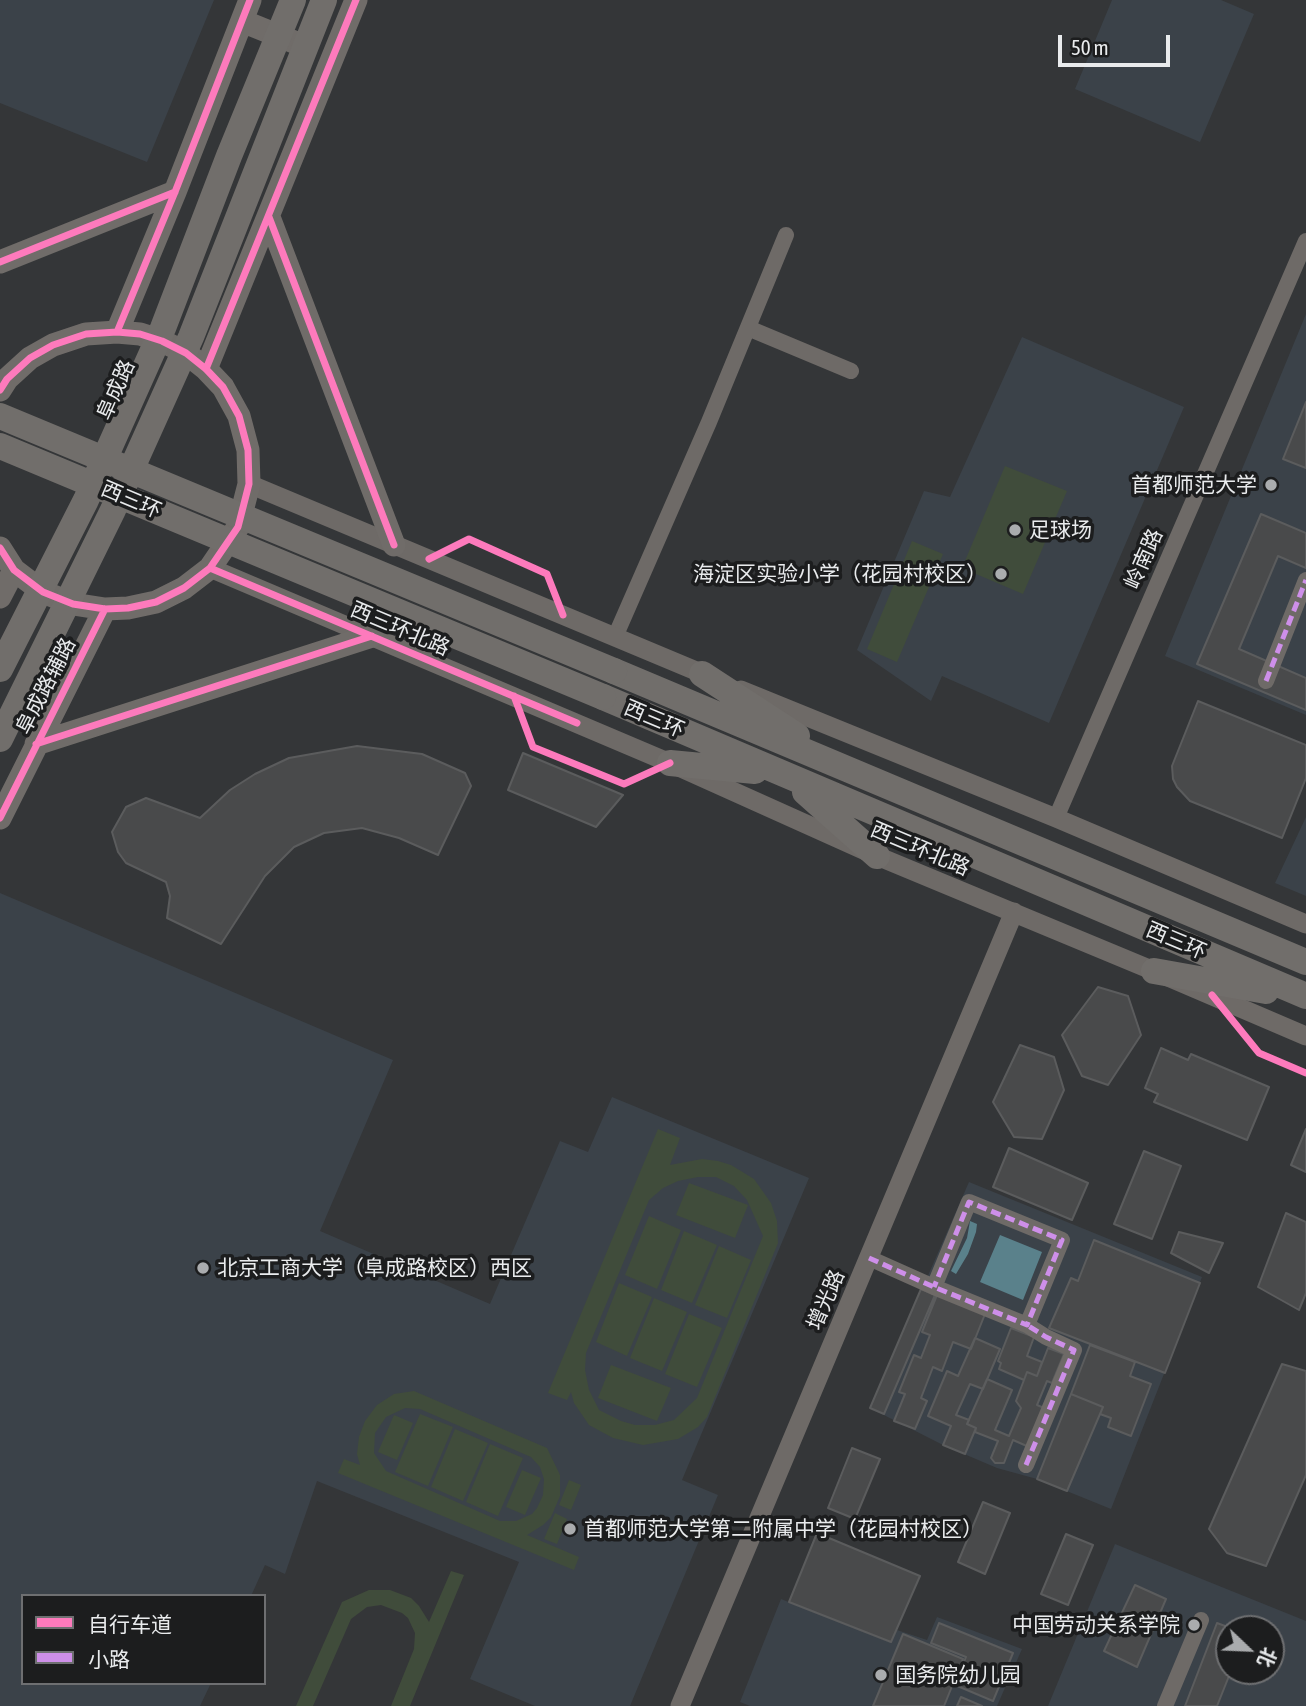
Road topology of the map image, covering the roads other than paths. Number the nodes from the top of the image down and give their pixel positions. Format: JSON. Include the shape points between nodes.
{"nodes":[{"id":1,"x":293,"y":0,"type":"edge"},
{"id":2,"x":324,"y":0,"type":"edge"},
{"id":3,"x":356,"y":0,"type":"edge"},
{"id":4,"x":246,"y":10,"type":"edge"},
{"id":5,"x":332,"y":57,"type":"junction"},
{"id":6,"x":175,"y":192,"type":"junction"},
{"id":7,"x":269,"y":217,"type":"junction"},
{"id":8,"x":786,"y":235,"type":"dead end"},
{"id":9,"x":1306,"y":241,"type":"edge"},
{"id":10,"x":0,"y":262,"type":"edge"},
{"id":11,"x":748,"y":328,"type":"junction"},
{"id":12,"x":117,"y":332,"type":"junction"},
{"id":13,"x":206,"y":369,"type":"junction"},
{"id":14,"x":851,"y":371,"type":"dead end"},
{"id":15,"x":2,"y":382,"type":"edge"},
{"id":16,"x":0,"y":416,"type":"edge"},
{"id":17,"x":0,"y":446,"type":"edge"},
{"id":18,"x":249,"y":484,"type":"junction"},
{"id":19,"x":394,"y":545,"type":"junction"},
{"id":20,"x":0,"y":548,"type":"edge"},
{"id":21,"x":210,"y":568,"type":"junction"},
{"id":22,"x":14,"y":570,"type":"junction"},
{"id":23,"x":1306,"y":580,"type":"edge"},
{"id":24,"x":0,"y":597,"type":"edge"},
{"id":25,"x":105,"y":609,"type":"junction"},
{"id":26,"x":372,"y":636,"type":"junction"},
{"id":27,"x":615,"y":637,"type":"junction"},
{"id":28,"x":0,"y":669,"type":"edge"},
{"id":29,"x":702,"y":674,"type":"junction"},
{"id":30,"x":1266,"y":681,"type":"dead end"},
{"id":31,"x":0,"y":739,"type":"edge"},
{"id":32,"x":36,"y":744,"type":"junction"},
{"id":33,"x":670,"y":763,"type":"junction"},
{"id":34,"x":854,"y":774,"type":"junction"},
{"id":35,"x":783,"y":775,"type":"junction"},
{"id":36,"x":0,"y":818,"type":"edge"},
{"id":37,"x":1056,"y":818,"type":"junction"},
{"id":38,"x":877,"y":856,"type":"junction"},
{"id":39,"x":1014,"y":912,"type":"junction"},
{"id":40,"x":1306,"y":924,"type":"edge"},
{"id":41,"x":1272,"y":947,"type":"junction"},
{"id":42,"x":1306,"y":954,"type":"edge"},
{"id":43,"x":1306,"y":962,"type":"edge"},
{"id":44,"x":1154,"y":971,"type":"junction"},
{"id":45,"x":1306,"y":997,"type":"edge"},
{"id":46,"x":1306,"y":1036,"type":"edge"},
{"id":47,"x":869,"y":1258,"type":"junction"},
{"id":48,"x":934,"y":1287,"type":"junction"},
{"id":49,"x":1027,"y":1325,"type":"junction"},
{"id":50,"x":1026,"y":1465,"type":"dead end"},
{"id":51,"x":1201,"y":1620,"type":"dead end"},
{"id":52,"x":680,"y":1706,"type":"edge"},
{"id":53,"x":1165,"y":1706,"type":"edge"}],
"edges":[{"from":1,"to":28,"type":"highway","name":"阜成路","bridge":true,"via":[[163,328],[86,500]]},
{"from":2,"to":31,"type":"highway","bridge":true,"via":[[191,337],[113,510]]},
{"from":3,"to":5,"type":"main road"},
{"from":4,"to":5,"type":"main road"},
{"from":4,"to":6,"type":"main road","name":"阜成路"},
{"from":5,"to":7,"type":"main road"},
{"from":6,"to":10,"type":"main road"},
{"from":6,"to":12,"type":"main road","name":"阜成路"},
{"from":7,"to":13,"type":"main road"},
{"from":7,"to":19,"type":"main road"},
{"from":8,"to":11,"type":"street"},
{"from":9,"to":37,"type":"street","name":"岭南路"},
{"from":11,"to":14,"type":"street"},
{"from":11,"to":27,"type":"street"},
{"from":12,"to":13,"type":"main road","via":[[162,341]]},
{"from":12,"to":15,"type":"main road","via":[[86,334],[53,345]]},
{"from":13,"to":18,"type":"main road","via":[[239,415],[248,450]]},
{"from":16,"to":34,"type":"highway","name":"西三环","bridge":true},
{"from":17,"to":35,"type":"highway","name":"西三环","bridge":true},
{"from":18,"to":19,"type":"street"},
{"from":18,"to":21,"type":"main road","via":[[238,527]]},
{"from":19,"to":27,"type":"street"},
{"from":20,"to":22,"type":"main road"},
{"from":21,"to":25,"type":"main road","via":[[184,589],[156,602]]},
{"from":21,"to":26,"type":"street","name":"西三环北路"},
{"from":22,"to":24,"type":"main road"},
{"from":22,"to":25,"type":"main road","via":[[43,592],[73,604]]},
{"from":23,"to":30,"type":"street"},
{"from":25,"to":32,"type":"main road","name":"阜成路辅路"},
{"from":26,"to":32,"type":"main road"},
{"from":26,"to":33,"type":"street","name":"西三环北路"},
{"from":27,"to":29,"type":"street"},
{"from":29,"to":34,"type":"highway"},
{"from":29,"to":37,"type":"street"},
{"from":32,"to":36,"type":"main road","name":"阜成路辅路"},
{"from":33,"to":35,"type":"highway"},
{"from":33,"to":38,"type":"street","name":"西三环北路"},
{"from":34,"to":41,"type":"highway","name":"西三环"},
{"from":35,"to":38,"type":"highway"},
{"from":35,"to":45,"type":"highway","name":"西三环"},
{"from":37,"to":40,"type":"street"},
{"from":38,"to":39,"type":"street","name":"西三环北路"},
{"from":39,"to":44,"type":"street","name":"西三环北路"},
{"from":39,"to":47,"type":"street","name":"增光路"},
{"from":41,"to":42,"type":"highway"},
{"from":41,"to":43,"type":"highway","name":"西三环"},
{"from":44,"to":45,"type":"highway"},
{"from":44,"to":46,"type":"street","name":"西三环北路"},
{"from":47,"to":48,"type":"street"},
{"from":47,"to":52,"type":"street","name":"增光路"},
{"from":48,"to":49,"type":"street"},
{"from":48,"to":49,"type":"street","via":[[969,1202],[1062,1240]]},
{"from":49,"to":50,"type":"street","via":[[1074,1350]]},
{"from":51,"to":53,"type":"street"}]}
